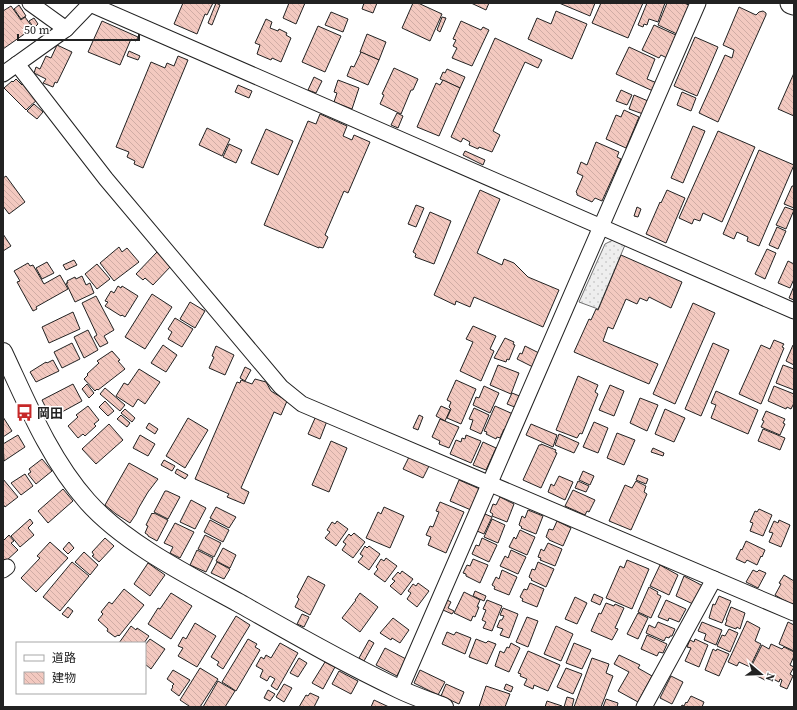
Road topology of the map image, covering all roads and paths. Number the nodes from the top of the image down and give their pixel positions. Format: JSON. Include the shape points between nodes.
{"nodes":[{"id":1,"x":30,"y":3,"type":"edge"},
{"id":2,"x":698,"y":3,"type":"edge"},
{"id":3,"x":791,"y":3,"type":"edge"},
{"id":4,"x":90,"y":4,"type":"edge"},
{"id":5,"x":794,"y":4,"type":"edge"},
{"id":6,"x":66,"y":29,"type":"junction"},
{"id":7,"x":17,"y":64,"type":"junction"},
{"id":8,"x":3,"y":74,"type":"edge"},
{"id":9,"x":601,"y":227,"type":"junction"},
{"id":10,"x":794,"y":312,"type":"edge"},
{"id":11,"x":3,"y":352,"type":"edge"},
{"id":12,"x":490,"y":484,"type":"junction"},
{"id":13,"x":714,"y":579,"type":"junction"},
{"id":14,"x":794,"y":613,"type":"edge"},
{"id":15,"x":400,"y":690,"type":"junction"},
{"id":16,"x":444,"y":707,"type":"edge"},
{"id":17,"x":644,"y":707,"type":"edge"}],
"edges":[{"from":1,"to":6,"type":"street"},
{"from":2,"to":9,"type":"street"},
{"from":3,"to":5,"type":"main road"},
{"from":4,"to":6,"type":"street"},
{"from":4,"to":9,"type":"street"},
{"from":6,"to":7,"type":"street"},
{"from":7,"to":8,"type":"street"},
{"from":7,"to":12,"type":"street","via":[[106,179],[281,387],[302,404]]},
{"from":9,"to":10,"type":"street"},
{"from":9,"to":12,"type":"street"},
{"from":11,"to":15,"type":"street","via":[[57,459],[78,491],[108,522],[147,550],[186,573],[298,637]]},
{"from":12,"to":13,"type":"street"},
{"from":12,"to":15,"type":"street"},
{"from":13,"to":14,"type":"street"},
{"from":13,"to":17,"type":"street"},
{"from":15,"to":16,"type":"street"}]}
